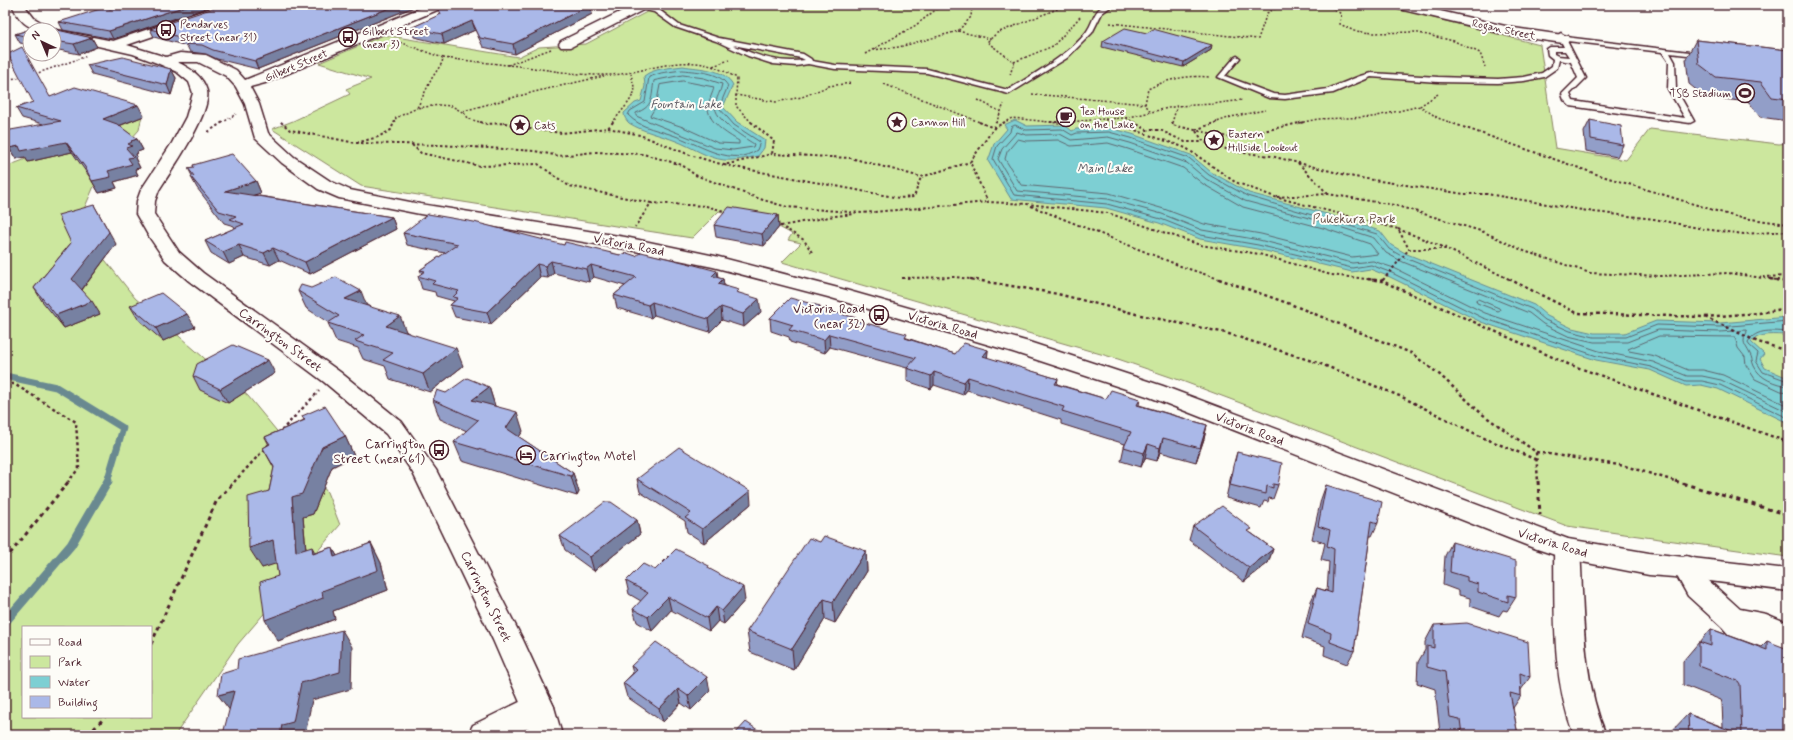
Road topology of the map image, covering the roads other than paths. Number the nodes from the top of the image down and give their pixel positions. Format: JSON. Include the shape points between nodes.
{"nodes":[{"id":1,"x":18,"y":5,"type":"edge"},
{"id":2,"x":232,"y":5,"type":"edge"},
{"id":3,"x":438,"y":5,"type":"edge"},
{"id":4,"x":623,"y":5,"type":"edge"},
{"id":5,"x":1110,"y":5,"type":"edge"},
{"id":6,"x":1399,"y":5,"type":"edge"},
{"id":7,"x":641,"y":6,"type":"edge"},
{"id":8,"x":30,"y":22,"type":"edge"},
{"id":9,"x":62,"y":34,"type":"edge"},
{"id":10,"x":718,"y":40,"type":"junction"},
{"id":11,"x":1566,"y":43,"type":"junction"},
{"id":12,"x":566,"y":44,"type":"road end"},
{"id":13,"x":114,"y":45,"type":"junction"},
{"id":14,"x":1665,"y":51,"type":"junction"},
{"id":15,"x":1711,"y":56,"type":"edge"},
{"id":16,"x":1237,"y":58,"type":"dead end"},
{"id":17,"x":1556,"y":58,"type":"junction"},
{"id":18,"x":167,"y":60,"type":"junction"},
{"id":19,"x":1574,"y":60,"type":"junction"},
{"id":20,"x":808,"y":62,"type":"junction"},
{"id":21,"x":247,"y":94,"type":"junction"},
{"id":22,"x":1567,"y":549,"type":"junction"},
{"id":23,"x":1686,"y":567,"type":"junction"},
{"id":24,"x":1788,"y":580,"type":"edge"},
{"id":25,"x":1732,"y":619,"type":"junction"},
{"id":26,"x":1788,"y":636,"type":"edge"},
{"id":27,"x":1788,"y":661,"type":"edge"},
{"id":28,"x":542,"y":721,"type":"edge"},
{"id":29,"x":484,"y":735,"type":"edge"},
{"id":30,"x":1590,"y":735,"type":"edge"}],
"edges":[{"from":1,"to":8,"type":"street"},
{"from":2,"to":13,"type":"street"},
{"from":3,"to":21,"type":"street","name":"Gilbert Street","via":[[260,80]]},
{"from":4,"to":7,"type":"street"},
{"from":5,"to":20,"type":"lane","via":[[1099,12],[1090,32],[1065,57],[1009,92],[927,71],[847,68]]},
{"from":6,"to":11,"type":"street","name":"Rogan Street"},
{"from":7,"to":10,"type":"lane","via":[[656,10],[677,26]]},
{"from":7,"to":12,"type":"street"},
{"from":9,"to":13,"type":"street","name":"Carrington Street"},
{"from":10,"to":20,"type":"lane","via":[[765,61],[796,64]]},
{"from":10,"to":20,"type":"lane","via":[[803,56]]},
{"from":11,"to":14,"type":"lane"},
{"from":11,"to":17,"type":"lane","via":[[1550,49],[1551,55]]},
{"from":11,"to":19,"type":"lane"},
{"from":13,"to":18,"type":"street","name":"Carrington Street"},
{"from":14,"to":15,"type":"lane"},
{"from":14,"to":19,"type":"lane","via":[[1672,62],[1672,89],[1690,121],[1572,103],[1566,94],[1582,78]]},
{"from":16,"to":17,"type":"lane","via":[[1221,77],[1278,97],[1330,91],[1371,75],[1469,82],[1531,78],[1550,71],[1555,66]]},
{"from":17,"to":19,"type":"lane"},
{"from":18,"to":21,"type":"street","name":"Victoria Road","via":[[180,57],[201,58],[231,73]]},
{"from":18,"to":28,"type":"street","name":"Carrington Street","via":[[191,76],[199,86],[200,93],[191,123],[150,190],[145,214],[172,256],[332,377],[394,428],[424,470],[508,640]]},
{"from":21,"to":22,"type":"street","name":"Victoria Road","via":[[261,135],[310,176],[345,194],[625,243],[715,262],[828,291],[1087,368],[1155,391]]},
{"from":22,"to":23,"type":"street","name":"Victoria Road","via":[[1649,564]]},
{"from":22,"to":30,"type":"street","via":[[1572,670],[1580,713]]},
{"from":23,"to":24,"type":"street","name":"Victoria Road"},
{"from":23,"to":25,"type":"street","via":[[1698,588]]},
{"from":25,"to":26,"type":"street","via":[[1766,626]]},
{"from":25,"to":27,"type":"street","via":[[1757,646]]},
{"from":28,"to":29,"type":"street"}]}
